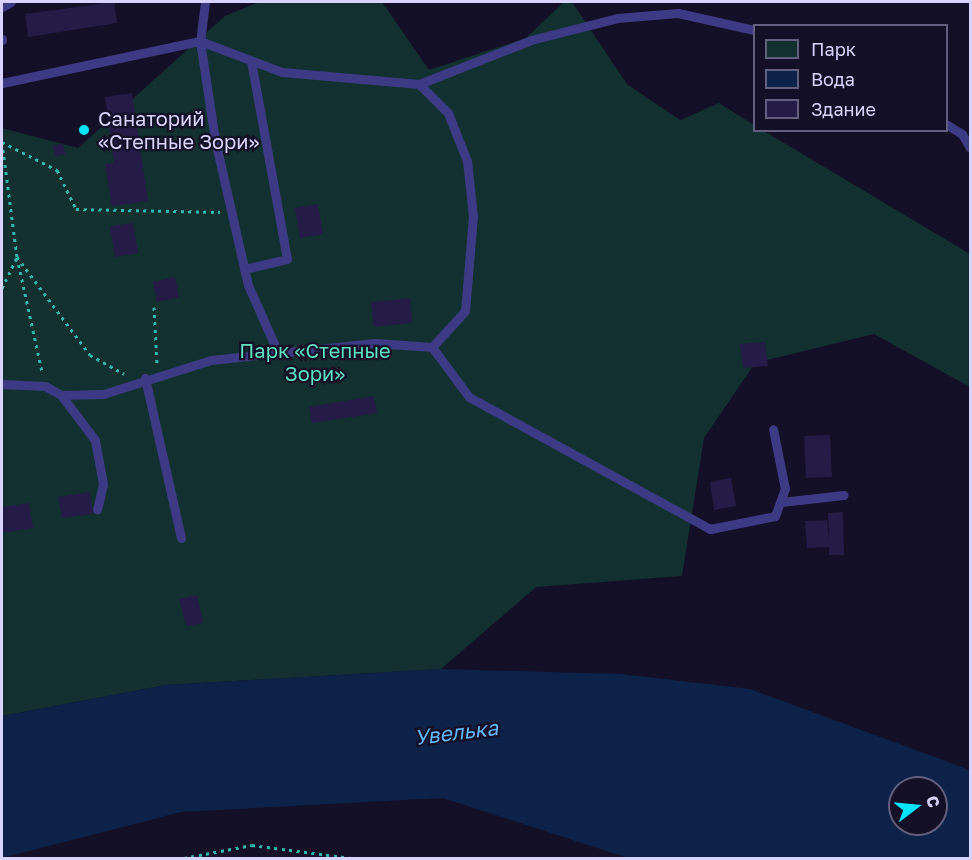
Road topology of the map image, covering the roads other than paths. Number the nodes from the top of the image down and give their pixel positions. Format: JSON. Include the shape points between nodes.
{"nodes":[{"id":1,"x":11,"y":2,"type":"edge"},
{"id":2,"x":205,"y":2,"type":"edge"},
{"id":3,"x":2,"y":7,"type":"edge"},
{"id":4,"x":753,"y":30,"type":"edge"},
{"id":5,"x":200,"y":41,"type":"junction"},
{"id":6,"x":251,"y":60,"type":"junction"},
{"id":7,"x":2,"y":83,"type":"edge"},
{"id":8,"x":419,"y":84,"type":"junction"},
{"id":9,"x":948,"y":126,"type":"edge"},
{"id":10,"x":970,"y":148,"type":"edge"},
{"id":11,"x":244,"y":269,"type":"junction"},
{"id":12,"x":432,"y":347,"type":"junction"},
{"id":13,"x":279,"y":356,"type":"junction"},
{"id":14,"x":141,"y":379,"type":"junction"},
{"id":15,"x":2,"y":384,"type":"edge"},
{"id":16,"x":61,"y":395,"type":"junction"},
{"id":17,"x":773,"y":429,"type":"dead end"},
{"id":18,"x":844,"y":495,"type":"dead end"},
{"id":19,"x":781,"y":502,"type":"junction"},
{"id":20,"x":97,"y":509,"type":"dead end"},
{"id":21,"x":181,"y":537,"type":"dead end"}],
"edges":[{"from":1,"to":3,"type":"lane"},
{"from":2,"to":5,"type":"lane"},
{"from":4,"to":8,"type":"lane","via":[[678,13],[617,18],[531,40]]},
{"from":5,"to":6,"type":"lane"},
{"from":5,"to":7,"type":"lane"},
{"from":5,"to":11,"type":"lane"},
{"from":6,"to":8,"type":"lane","via":[[282,72]]},
{"from":6,"to":11,"type":"lane","via":[[287,259]]},
{"from":8,"to":12,"type":"lane","via":[[448,113],[467,161],[473,216],[465,311]]},
{"from":9,"to":10,"type":"lane"},
{"from":11,"to":13,"type":"lane"},
{"from":12,"to":13,"type":"lane","via":[[375,343]]},
{"from":12,"to":19,"type":"lane","via":[[470,397],[710,530],[756,524],[775,516]]},
{"from":13,"to":14,"type":"lane","via":[[211,360]]},
{"from":14,"to":16,"type":"lane","via":[[103,394]]},
{"from":14,"to":21,"type":"lane"},
{"from":15,"to":16,"type":"lane","via":[[45,386]]},
{"from":16,"to":20,"type":"lane","via":[[94,440],[103,484]]},
{"from":17,"to":19,"type":"lane","via":[[785,489]]},
{"from":18,"to":19,"type":"lane"}]}
